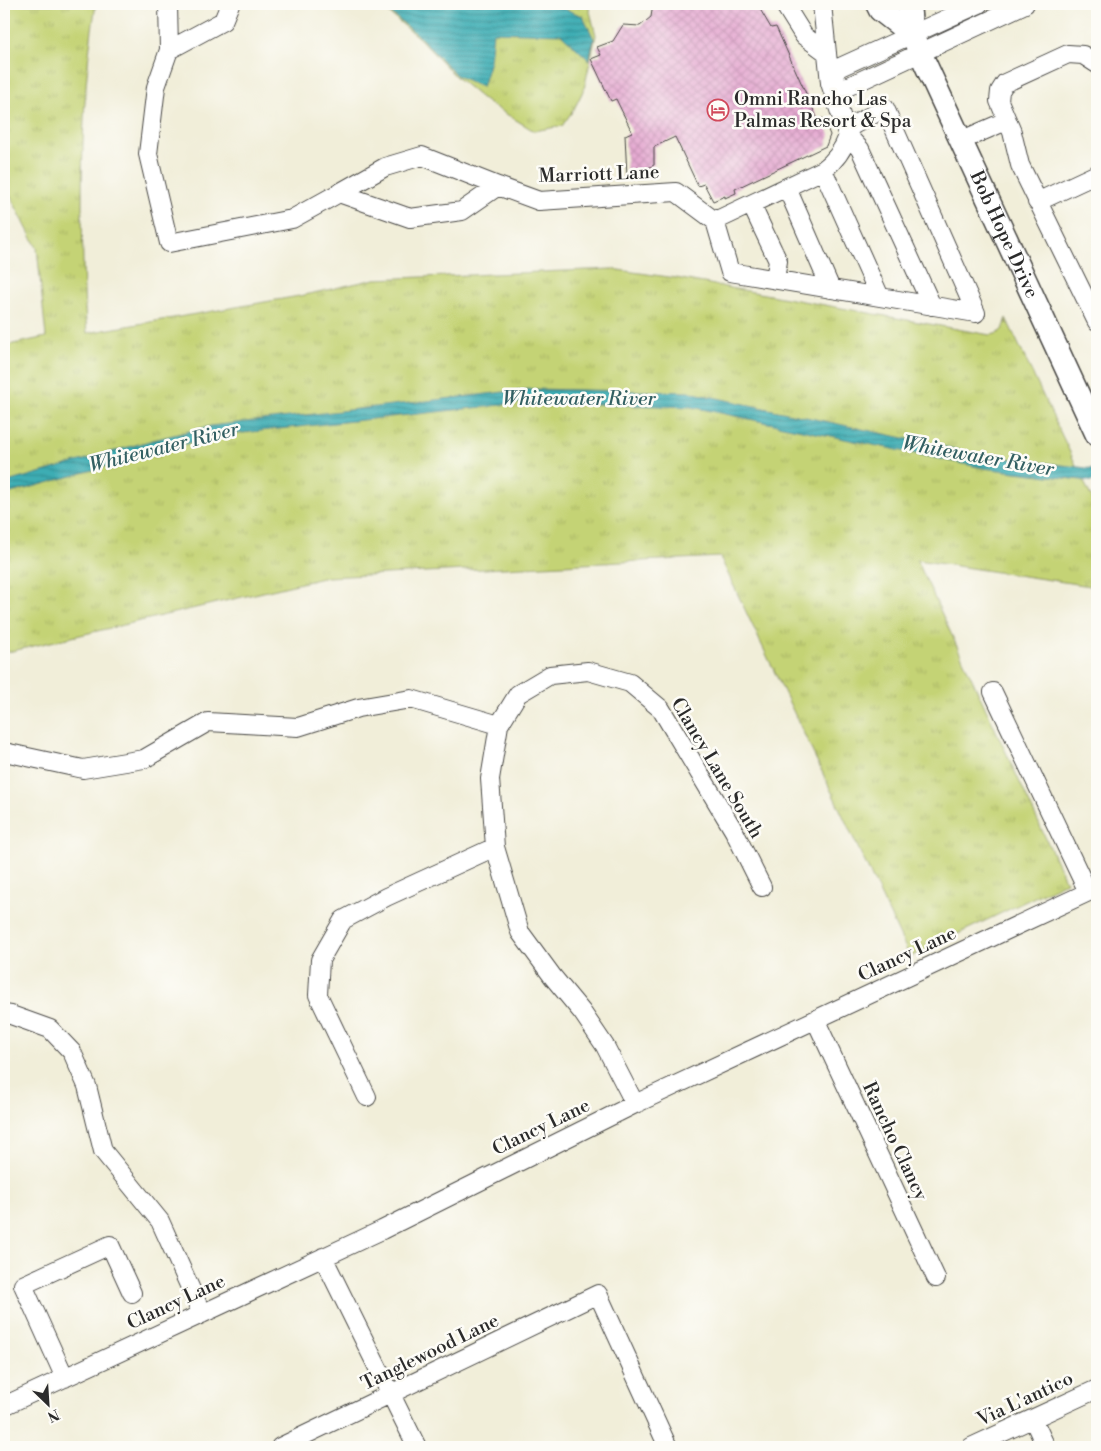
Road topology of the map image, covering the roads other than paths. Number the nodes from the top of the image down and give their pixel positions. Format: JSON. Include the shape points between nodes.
{"nodes":[{"id":1,"x":168,"y":4,"type":"edge"},
{"id":2,"x":230,"y":4,"type":"edge"},
{"id":3,"x":784,"y":4,"type":"edge"},
{"id":4,"x":822,"y":4,"type":"edge"},
{"id":5,"x":877,"y":4,"type":"edge"},
{"id":6,"x":909,"y":4,"type":"edge"},
{"id":7,"x":979,"y":4,"type":"edge"},
{"id":8,"x":1025,"y":4,"type":"edge"},
{"id":9,"x":916,"y":44,"type":"junction"},
{"id":10,"x":169,"y":50,"type":"junction"},
{"id":11,"x":827,"y":53,"type":"junction"},
{"id":12,"x":1097,"y":64,"type":"edge"},
{"id":13,"x":830,"y":83,"type":"junction"},
{"id":14,"x":1006,"y":120,"type":"junction"},
{"id":15,"x":847,"y":132,"type":"junction"},
{"id":16,"x":960,"y":142,"type":"junction"},
{"id":17,"x":823,"y":170,"type":"junction"},
{"id":18,"x":1097,"y":174,"type":"edge"},
{"id":19,"x":498,"y":186,"type":"junction"},
{"id":20,"x":787,"y":188,"type":"junction"},
{"id":21,"x":339,"y":193,"type":"junction"},
{"id":22,"x":1036,"y":202,"type":"junction"},
{"id":23,"x":751,"y":204,"type":"junction"},
{"id":24,"x":714,"y":221,"type":"junction"},
{"id":25,"x":775,"y":280,"type":"junction"},
{"id":26,"x":831,"y":289,"type":"junction"},
{"id":27,"x":880,"y":297,"type":"junction"},
{"id":28,"x":932,"y":306,"type":"junction"},
{"id":29,"x":1097,"y":322,"type":"edge"},
{"id":30,"x":1097,"y":435,"type":"edge"},
{"id":31,"x":993,"y":692,"type":"dead end"},
{"id":32,"x":499,"y":726,"type":"junction"},
{"id":33,"x":4,"y":754,"type":"edge"},
{"id":34,"x":495,"y":847,"type":"junction"},
{"id":35,"x":762,"y":887,"type":"dead end"},
{"id":36,"x":1093,"y":890,"type":"edge"},
{"id":37,"x":4,"y":1014,"type":"edge"},
{"id":38,"x":816,"y":1021,"type":"junction"},
{"id":39,"x":367,"y":1097,"type":"dead end"},
{"id":40,"x":635,"y":1104,"type":"junction"},
{"id":41,"x":322,"y":1257,"type":"junction"},
{"id":42,"x":936,"y":1278,"type":"dead end"},
{"id":43,"x":132,"y":1293,"type":"dead end"},
{"id":44,"x":202,"y":1314,"type":"junction"},
{"id":45,"x":65,"y":1378,"type":"junction"},
{"id":46,"x":1097,"y":1389,"type":"edge"},
{"id":47,"x":390,"y":1396,"type":"junction"},
{"id":48,"x":4,"y":1406,"type":"edge"},
{"id":49,"x":1033,"y":1419,"type":"junction"},
{"id":50,"x":280,"y":1447,"type":"edge"},
{"id":51,"x":417,"y":1447,"type":"edge"},
{"id":52,"x":668,"y":1447,"type":"edge"},
{"id":53,"x":971,"y":1447,"type":"edge"},
{"id":54,"x":1046,"y":1447,"type":"edge"}],
"edges":[{"from":1,"to":10,"type":"street","name":"Marriott Lane"},
{"from":2,"to":10,"type":"street","via":[[223,21]]},
{"from":3,"to":11,"type":"street","via":[[804,36]]},
{"from":4,"to":11,"type":"street"},
{"from":5,"to":9,"type":"main road","name":"Bob Hope Drive"},
{"from":6,"to":9,"type":"main road","name":"Bob Hope Drive"},
{"from":7,"to":9,"type":"street"},
{"from":8,"to":9,"type":"street"},
{"from":9,"to":13,"type":"street","via":[[838,68]]},
{"from":9,"to":16,"type":"main road","name":"Bob Hope Drive"},
{"from":10,"to":21,"type":"street","name":"Marriott Lane","via":[[156,87],[148,154],[169,243],[292,218]]},
{"from":11,"to":13,"type":"street"},
{"from":12,"to":14,"type":"street","via":[[1083,54],[1068,54],[1005,84],[999,101]]},
{"from":13,"to":15,"type":"street"},
{"from":14,"to":16,"type":"street"},
{"from":14,"to":22,"type":"street"},
{"from":15,"to":17,"type":"street","via":[[836,159]]},
{"from":15,"to":28,"type":"street","via":[[860,149]]},
{"from":15,"to":28,"type":"street","via":[[885,108],[976,313]]},
{"from":16,"to":30,"type":"main road","name":"Bob Hope Drive"},
{"from":17,"to":20,"type":"street"},
{"from":17,"to":27,"type":"street"},
{"from":18,"to":22,"type":"street"},
{"from":19,"to":21,"type":"street","via":[[462,211],[410,218]]},
{"from":19,"to":21,"type":"street","name":"Marriott Lane","via":[[422,156],[384,167]]},
{"from":19,"to":24,"type":"street","name":"Marriott Lane","via":[[539,201],[676,192]]},
{"from":20,"to":23,"type":"street"},
{"from":20,"to":26,"type":"street"},
{"from":22,"to":29,"type":"street"},
{"from":23,"to":24,"type":"street"},
{"from":23,"to":25,"type":"street","via":[[778,261]]},
{"from":24,"to":25,"type":"street","via":[[730,272]]},
{"from":25,"to":26,"type":"street"},
{"from":26,"to":27,"type":"street"},
{"from":27,"to":28,"type":"street"},
{"from":31,"to":36,"type":"street"},
{"from":32,"to":33,"type":"street","via":[[411,699],[358,708],[298,727],[208,722],[144,759],[83,769],[9,752]]},
{"from":32,"to":34,"type":"street","name":"Clancy Lane South","via":[[490,779]]},
{"from":32,"to":35,"type":"street","name":"Clancy Lane South","via":[[518,694],[550,675],[588,671],[630,682],[661,709],[734,831]]},
{"from":34,"to":39,"type":"street","via":[[343,920],[320,960],[318,995]]},
{"from":34,"to":40,"type":"street","name":"Clancy Lane South","via":[[520,932],[605,1046]]},
{"from":36,"to":38,"type":"street","name":"Clancy Lane"},
{"from":37,"to":44,"type":"street","via":[[50,1029],[72,1052],[87,1086],[103,1151],[160,1221]]},
{"from":38,"to":40,"type":"street","name":"Clancy Lane"},
{"from":38,"to":42,"type":"street","name":"Rancho Clancy"},
{"from":40,"to":41,"type":"street","name":"Clancy Lane"},
{"from":41,"to":44,"type":"street","name":"Clancy Lane"},
{"from":41,"to":47,"type":"street"},
{"from":43,"to":45,"type":"street","via":[[110,1245],[22,1285]]},
{"from":44,"to":45,"type":"street","name":"Clancy Lane"},
{"from":45,"to":48,"type":"street","name":"Clancy Lane"},
{"from":46,"to":49,"type":"street","name":"Via L'antico"},
{"from":47,"to":50,"type":"street","name":"Tanglewood Lane"},
{"from":47,"to":51,"type":"street"},
{"from":47,"to":52,"type":"street","name":"Tanglewood Lane","via":[[598,1294]]},
{"from":49,"to":53,"type":"street","name":"Via L'antico"},
{"from":49,"to":54,"type":"street"}]}
